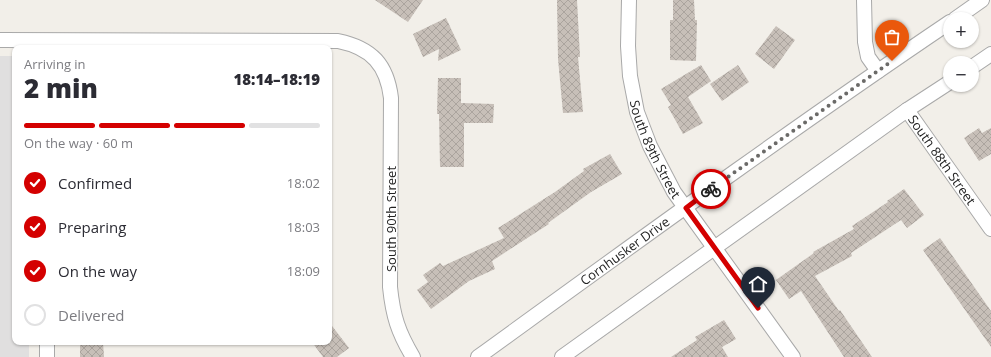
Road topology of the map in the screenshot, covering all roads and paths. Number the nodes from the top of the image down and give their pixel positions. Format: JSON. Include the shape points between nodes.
{"nodes":[{"id":1,"x":629,"y":0,"type":"edge"},
{"id":2,"x":864,"y":0,"type":"edge"},
{"id":3,"x":982,"y":0,"type":"edge"},
{"id":4,"x":965,"y":12,"type":"edge"},
{"id":5,"x":943,"y":27,"type":"edge"},
{"id":6,"x":0,"y":40,"type":"edge"},
{"id":7,"x":47,"y":44,"type":"edge"},
{"id":8,"x":991,"y":54,"type":"edge"},
{"id":9,"x":979,"y":62,"type":"edge"},
{"id":10,"x":878,"y":71,"type":"junction"},
{"id":11,"x":943,"y":87,"type":"edge"},
{"id":12,"x":907,"y":110,"type":"junction"},
{"id":13,"x":686,"y":208,"type":"junction"},
{"id":14,"x":991,"y":229,"type":"edge"},
{"id":15,"x":714,"y":247,"type":"junction"},
{"id":16,"x":47,"y":345,"type":"edge"},
{"id":17,"x":47,"y":357,"type":"edge"},
{"id":18,"x":413,"y":357,"type":"edge"},
{"id":19,"x":478,"y":357,"type":"edge"},
{"id":20,"x":562,"y":357,"type":"edge"},
{"id":21,"x":792,"y":357,"type":"edge"}],
"edges":[{"from":1,"to":13,"type":"street","name":"South 89th Street","via":[[630,76],[637,112],[650,146],[674,192]]},
{"from":2,"to":10,"type":"street","via":[[865,42],[868,57]]},
{"from":3,"to":4,"type":"street"},
{"from":5,"to":10,"type":"street","name":"Cornhusker Drive"},
{"from":6,"to":7,"type":"street"},
{"from":7,"to":18,"type":"street","name":"South 90th Street","via":[[338,41],[370,54],[381,65],[390,84],[390,287],[398,329]]},
{"from":8,"to":9,"type":"street"},
{"from":10,"to":13,"type":"street","name":"Cornhusker Drive"},
{"from":11,"to":12,"type":"street"},
{"from":12,"to":14,"type":"street","name":"South 88th Street"},
{"from":12,"to":15,"type":"street"},
{"from":13,"to":15,"type":"street","name":"South 89th Street"},
{"from":13,"to":19,"type":"street","name":"Cornhusker Drive"},
{"from":15,"to":20,"type":"street"},
{"from":15,"to":21,"type":"street","name":"South 89th Street"},
{"from":16,"to":17,"type":"street"}]}
